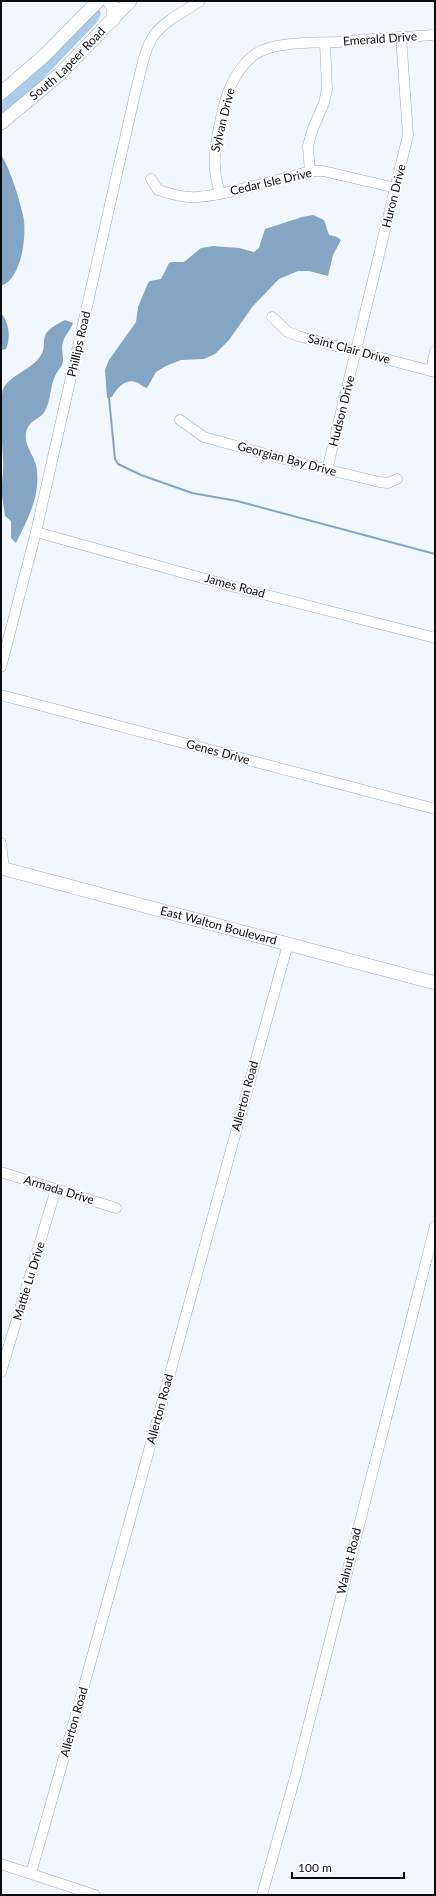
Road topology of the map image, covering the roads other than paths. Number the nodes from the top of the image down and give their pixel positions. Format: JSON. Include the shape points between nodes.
{"nodes":[{"id":1,"x":98,"y":1,"type":"edge"},
{"id":2,"x":109,"y":1,"type":"edge"},
{"id":3,"x":130,"y":1,"type":"edge"},
{"id":4,"x":200,"y":1,"type":"edge"},
{"id":5,"x":113,"y":20,"type":"junction"},
{"id":6,"x":435,"y":35,"type":"edge"},
{"id":7,"x":401,"y":37,"type":"junction"},
{"id":8,"x":325,"y":43,"type":"junction"},
{"id":9,"x":1,"y":93,"type":"edge"},
{"id":10,"x":1,"y":123,"type":"edge"},
{"id":11,"x":310,"y":172,"type":"junction"},
{"id":12,"x":151,"y":179,"type":"dead end"},
{"id":13,"x":396,"y":188,"type":"junction"},
{"id":14,"x":220,"y":193,"type":"junction"},
{"id":15,"x":272,"y":317,"type":"dead end"},
{"id":16,"x":435,"y":351,"type":"edge"},
{"id":17,"x":356,"y":352,"type":"junction"},
{"id":18,"x":433,"y":371,"type":"edge"},
{"id":19,"x":180,"y":420,"type":"dead end"},
{"id":20,"x":327,"y":470,"type":"junction"},
{"id":21,"x":397,"y":478,"type":"dead end"},
{"id":22,"x":36,"y":532,"type":"junction"},
{"id":23,"x":435,"y":638,"type":"edge"},
{"id":24,"x":1,"y":667,"type":"edge"},
{"id":25,"x":1,"y":695,"type":"edge"},
{"id":26,"x":435,"y":810,"type":"edge"},
{"id":27,"x":1,"y":843,"type":"edge"},
{"id":28,"x":2,"y":868,"type":"edge"},
{"id":29,"x":288,"y":944,"type":"junction"},
{"id":30,"x":435,"y":984,"type":"edge"},
{"id":31,"x":1,"y":1172,"type":"edge"},
{"id":32,"x":56,"y":1189,"type":"junction"},
{"id":33,"x":116,"y":1208,"type":"dead end"},
{"id":34,"x":435,"y":1226,"type":"edge"},
{"id":35,"x":1,"y":1372,"type":"edge"},
{"id":36,"x":1,"y":1864,"type":"edge"},
{"id":37,"x":31,"y":1874,"type":"junction"},
{"id":38,"x":95,"y":1895,"type":"edge"},
{"id":39,"x":262,"y":1895,"type":"edge"}],
"edges":[{"from":1,"to":9,"type":"main road","name":"South Lapeer Road","via":[[45,55]]},
{"from":2,"to":5,"type":"main road","via":[[114,8]]},
{"from":3,"to":5,"type":"main road","name":"South Lapeer Road"},
{"from":4,"to":22,"type":"street","name":"Phillips Road","via":[[164,25],[150,43],[135,94]]},
{"from":5,"to":10,"type":"main road","name":"South Lapeer Road","via":[[60,74]]},
{"from":6,"to":7,"type":"street","name":"Emerald Drive"},
{"from":7,"to":8,"type":"street","name":"Emerald Drive"},
{"from":7,"to":13,"type":"street","name":"Huron Drive","via":[[408,135]]},
{"from":8,"to":11,"type":"street","via":[[327,89],[308,146]]},
{"from":8,"to":14,"type":"street","name":"Sylvan Drive","via":[[270,48],[256,54],[241,67],[226,97],[216,142],[214,172]]},
{"from":11,"to":13,"type":"street","name":"Cedar Isle Drive","via":[[323,171]]},
{"from":11,"to":14,"type":"street","name":"Cedar Isle Drive"},
{"from":12,"to":14,"type":"street","name":"Cedar Isle Drive","via":[[158,190],[168,193],[197,197]]},
{"from":13,"to":17,"type":"street","name":"Huron Drive"},
{"from":15,"to":17,"type":"street","name":"Saint Clair Drive","via":[[288,332]]},
{"from":16,"to":18,"type":"street"},
{"from":17,"to":18,"type":"street","name":"Saint Clair Drive"},
{"from":17,"to":20,"type":"street","name":"Hudson Drive"},
{"from":19,"to":20,"type":"street","name":"Georgian Bay Drive","via":[[204,437]]},
{"from":20,"to":21,"type":"street","name":"Georgian Bay Drive","via":[[379,482],[388,483]]},
{"from":22,"to":23,"type":"street","name":"James Road","via":[[231,586]]},
{"from":22,"to":24,"type":"street","name":"Phillips Road"},
{"from":25,"to":26,"type":"street","name":"Genes Drive"},
{"from":27,"to":28,"type":"street"},
{"from":28,"to":29,"type":"main road","name":"East Walton Boulevard"},
{"from":29,"to":30,"type":"main road","name":"East Walton Boulevard"},
{"from":29,"to":37,"type":"street","name":"Allerton Road"},
{"from":31,"to":32,"type":"street","name":"Armada Drive"},
{"from":32,"to":33,"type":"street","name":"Armada Drive"},
{"from":32,"to":35,"type":"street","name":"Mattie Lu Drive"},
{"from":34,"to":39,"type":"street","name":"Walnut Road","via":[[296,1774]]},
{"from":36,"to":37,"type":"street"},
{"from":37,"to":38,"type":"street"}]}
